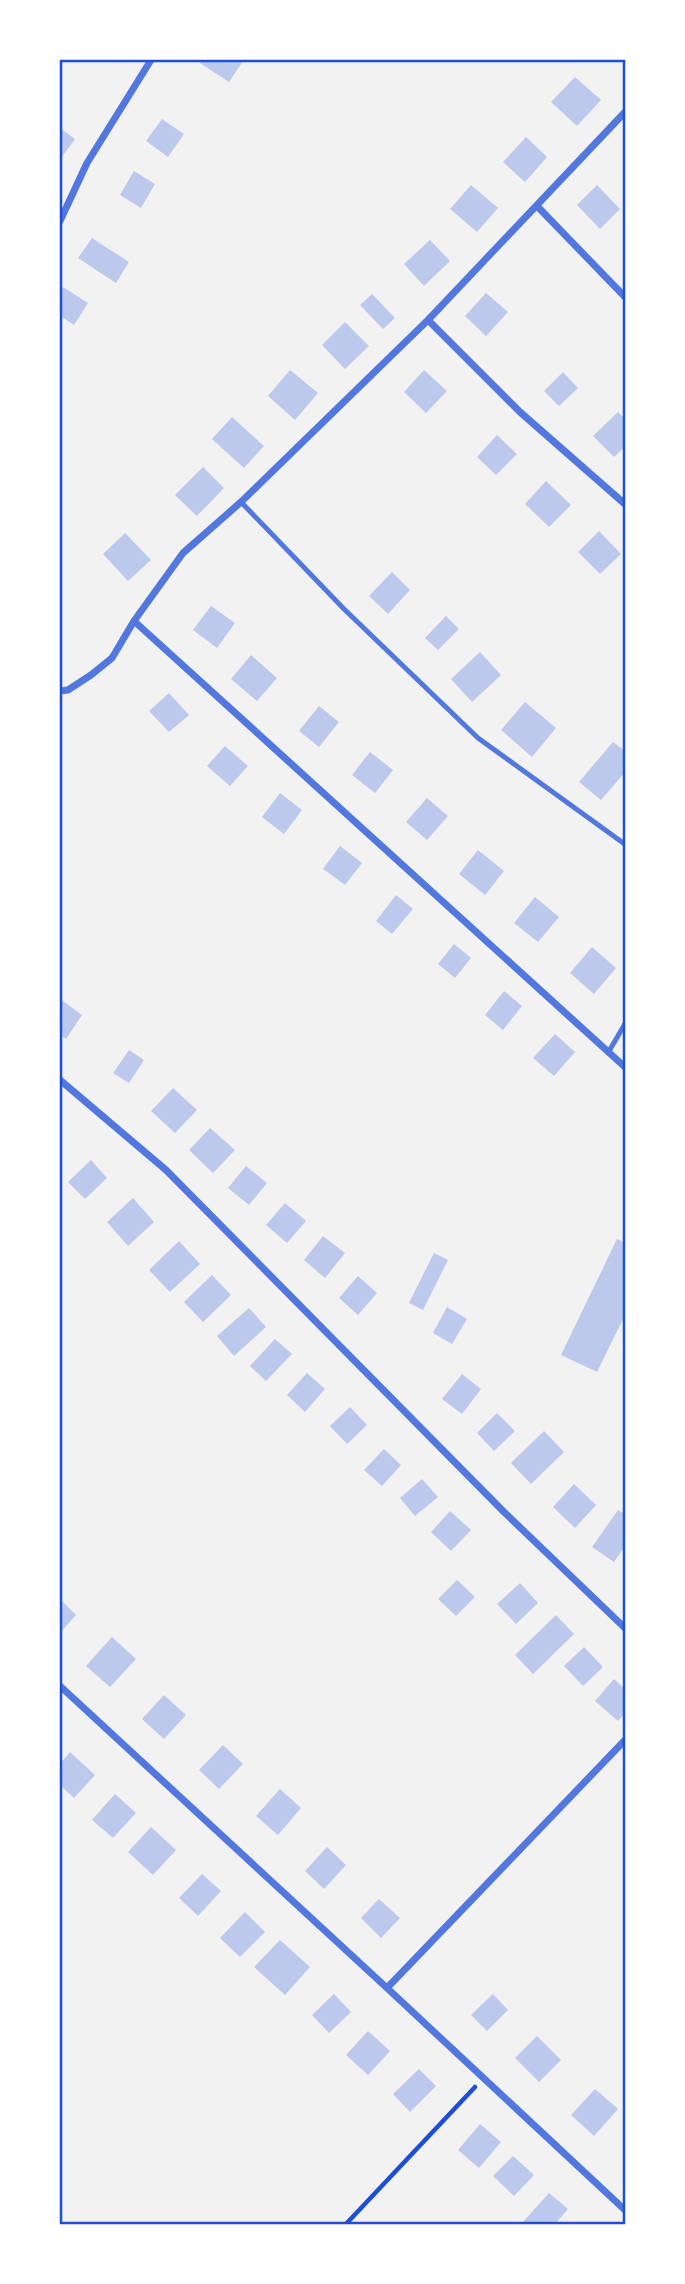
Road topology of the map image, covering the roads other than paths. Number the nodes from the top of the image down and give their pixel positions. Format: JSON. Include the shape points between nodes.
{"nodes":[{"id":1,"x":151,"y":60,"type":"edge"},
{"id":2,"x":625,"y":111,"type":"edge"},
{"id":3,"x":537,"y":206,"type":"junction"},
{"id":4,"x":60,"y":221,"type":"edge"},
{"id":5,"x":625,"y":298,"type":"edge"},
{"id":6,"x":428,"y":320,"type":"junction"},
{"id":7,"x":241,"y":502,"type":"junction"},
{"id":8,"x":625,"y":505,"type":"edge"},
{"id":9,"x":134,"y":621,"type":"junction"},
{"id":10,"x":60,"y":691,"type":"edge"},
{"id":11,"x":625,"y":845,"type":"edge"},
{"id":12,"x":625,"y":1022,"type":"edge"},
{"id":13,"x":608,"y":1053,"type":"junction"},
{"id":14,"x":625,"y":1068,"type":"edge"},
{"id":15,"x":60,"y":1080,"type":"edge"},
{"id":16,"x":625,"y":1629,"type":"edge"},
{"id":17,"x":60,"y":1686,"type":"edge"},
{"id":18,"x":625,"y":1739,"type":"edge"},
{"id":19,"x":387,"y":1988,"type":"junction"},
{"id":20,"x":625,"y":2211,"type":"edge"}],
"edges":[{"from":1,"to":4,"type":"street","via":[[86,163]]},
{"from":2,"to":3,"type":"street"},
{"from":3,"to":5,"type":"street"},
{"from":3,"to":6,"type":"street"},
{"from":6,"to":7,"type":"street"},
{"from":6,"to":8,"type":"street","via":[[520,412]]},
{"from":7,"to":9,"type":"street","via":[[183,553]]},
{"from":7,"to":11,"type":"lane","via":[[478,738]]},
{"from":9,"to":10,"type":"street","via":[[112,658]]},
{"from":9,"to":13,"type":"street"},
{"from":12,"to":13,"type":"lane"},
{"from":13,"to":14,"type":"street"},
{"from":15,"to":16,"type":"street","via":[[166,1170]]},
{"from":17,"to":19,"type":"street"},
{"from":18,"to":19,"type":"street"},
{"from":19,"to":20,"type":"street"}]}
